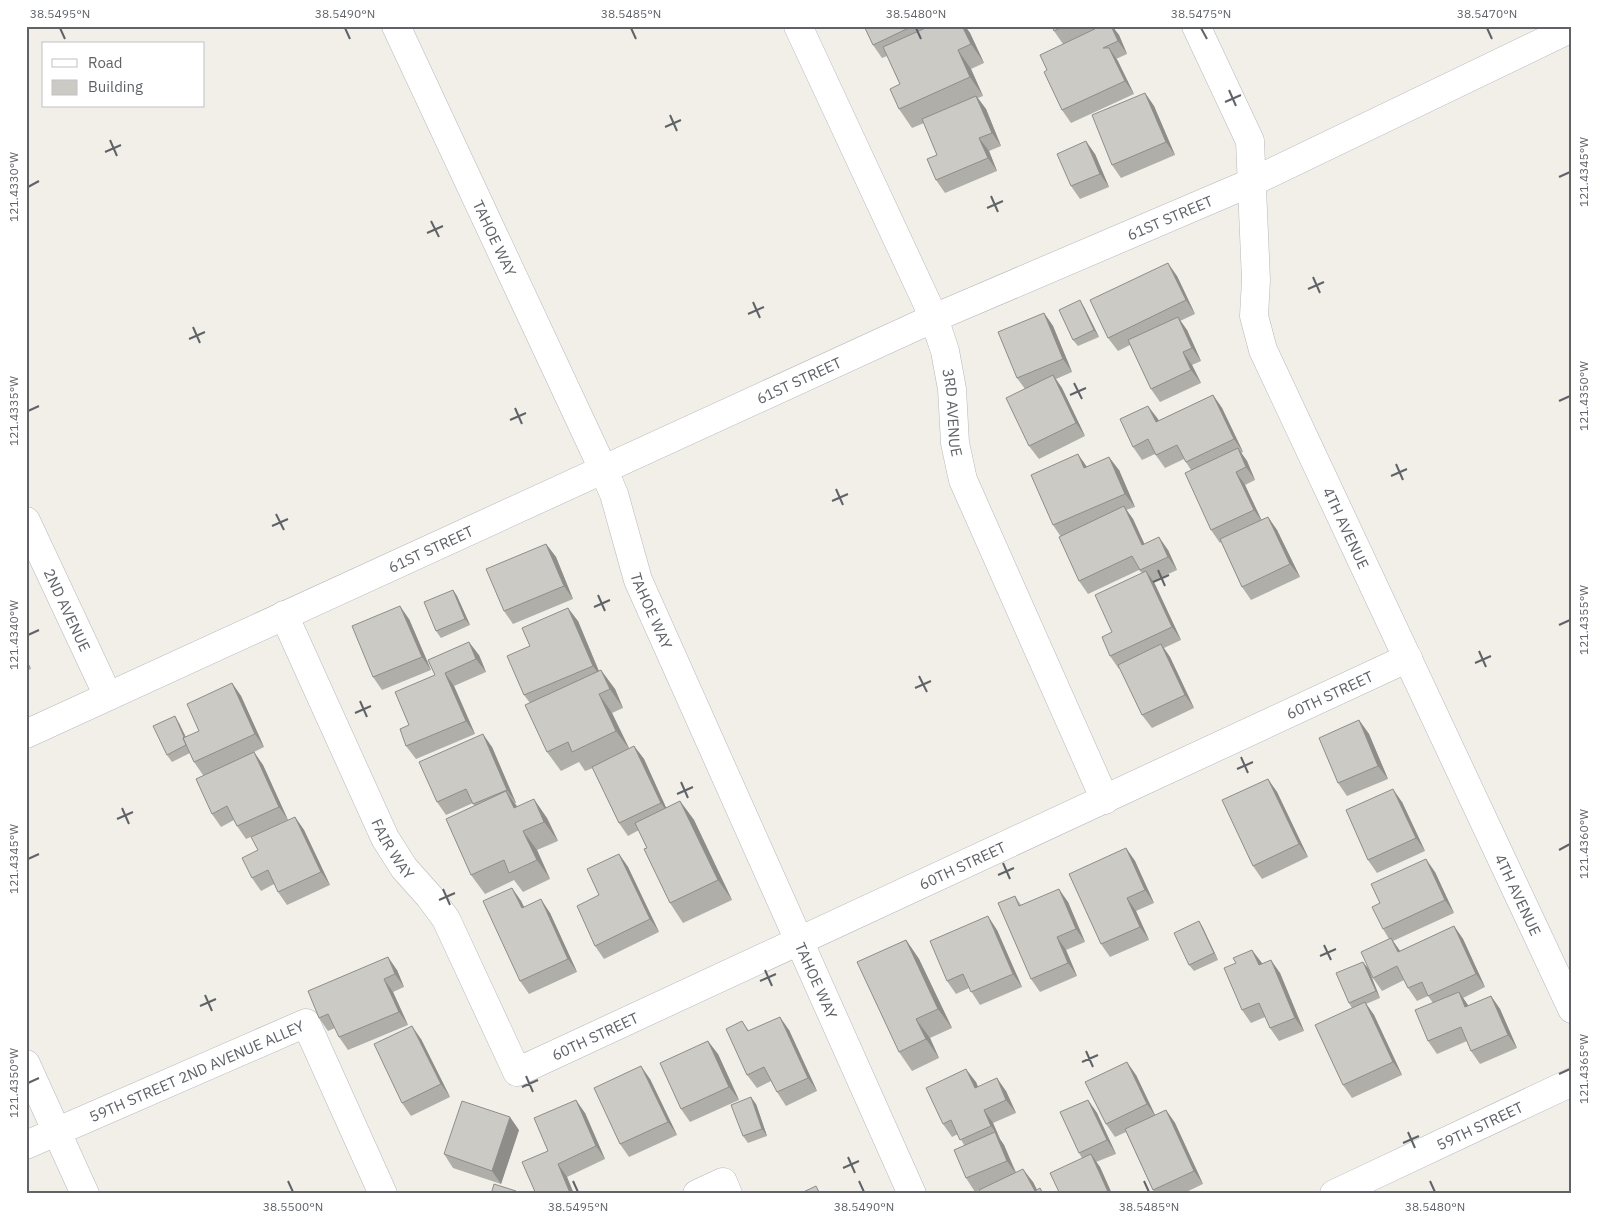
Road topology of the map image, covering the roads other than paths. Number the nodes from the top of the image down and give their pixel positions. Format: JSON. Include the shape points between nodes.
{"nodes":[{"id":1,"x":396,"y":26,"type":"edge"},
{"id":2,"x":798,"y":26,"type":"edge"},
{"id":3,"x":1196,"y":26,"type":"edge"},
{"id":4,"x":1572,"y":28,"type":"edge"},
{"id":5,"x":1250,"y":183,"type":"junction"},
{"id":6,"x":934,"y":318,"type":"junction"},
{"id":7,"x":603,"y":469,"type":"junction"},
{"id":8,"x":26,"y":522,"type":"edge"},
{"id":9,"x":284,"y":615,"type":"junction"},
{"id":10,"x":1408,"y":658,"type":"junction"},
{"id":11,"x":108,"y":696,"type":"junction"},
{"id":12,"x":26,"y":734,"type":"edge"},
{"id":13,"x":1106,"y":800,"type":"junction"},
{"id":14,"x":799,"y":941,"type":"junction"},
{"id":15,"x":1572,"y":1010,"type":"edge"},
{"id":16,"x":26,"y":1064,"type":"edge"},
{"id":17,"x":517,"y":1072,"type":"joint"},
{"id":18,"x":1572,"y":1082,"type":"edge"},
{"id":19,"x":57,"y":1132,"type":"junction"},
{"id":20,"x":26,"y":1146,"type":"edge"},
{"id":21,"x":85,"y":1194,"type":"edge"},
{"id":22,"x":383,"y":1194,"type":"edge"},
{"id":23,"x":697,"y":1194,"type":"edge"},
{"id":24,"x":728,"y":1194,"type":"edge"},
{"id":25,"x":912,"y":1194,"type":"edge"},
{"id":26,"x":1334,"y":1194,"type":"edge"}],
"edges":[{"from":1,"to":7,"type":"street","name":"TAHOE WAY"},
{"from":2,"to":6,"type":"street","name":"3RD AVENUE"},
{"from":3,"to":5,"type":"street","name":"4TH AVENUE","via":[[1250,141]]},
{"from":4,"to":5,"type":"street","name":"61ST STREET"},
{"from":5,"to":6,"type":"street","name":"61ST STREET"},
{"from":5,"to":10,"type":"street","name":"4TH AVENUE","via":[[1256,280],[1254,316],[1263,350]]},
{"from":6,"to":7,"type":"street","name":"61ST STREET"},
{"from":6,"to":13,"type":"street","name":"3RD AVENUE","via":[[945,351],[952,389],[955,443],[963,480]]},
{"from":7,"to":9,"type":"street","name":"61ST STREET"},
{"from":7,"to":14,"type":"street","name":"TAHOE WAY","via":[[614,494],[638,580]]},
{"from":8,"to":11,"type":"street","name":"2ND AVENUE"},
{"from":9,"to":11,"type":"street","name":"61ST STREET"},
{"from":9,"to":17,"type":"street","name":"FAIR WAY","via":[[385,838],[404,868],[446,919]]},
{"from":10,"to":13,"type":"street","name":"60TH STREET"},
{"from":10,"to":15,"type":"street","name":"4TH AVENUE"},
{"from":11,"to":12,"type":"street","name":"61ST STREET"},
{"from":13,"to":14,"type":"street","name":"60TH STREET"},
{"from":14,"to":17,"type":"street","name":"60TH STREET"},
{"from":14,"to":25,"type":"street","name":"TAHOE WAY"},
{"from":16,"to":19,"type":"street"},
{"from":18,"to":26,"type":"street","name":"59TH STREET"},
{"from":19,"to":20,"type":"street","name":"59TH STREET 2ND AVENUE ALLEY"},
{"from":19,"to":21,"type":"street"},
{"from":19,"to":22,"type":"street","name":"59TH STREET 2ND AVENUE ALLEY","via":[[306,1023]]},
{"from":23,"to":24,"type":"street","via":[[723,1182]]}]}
